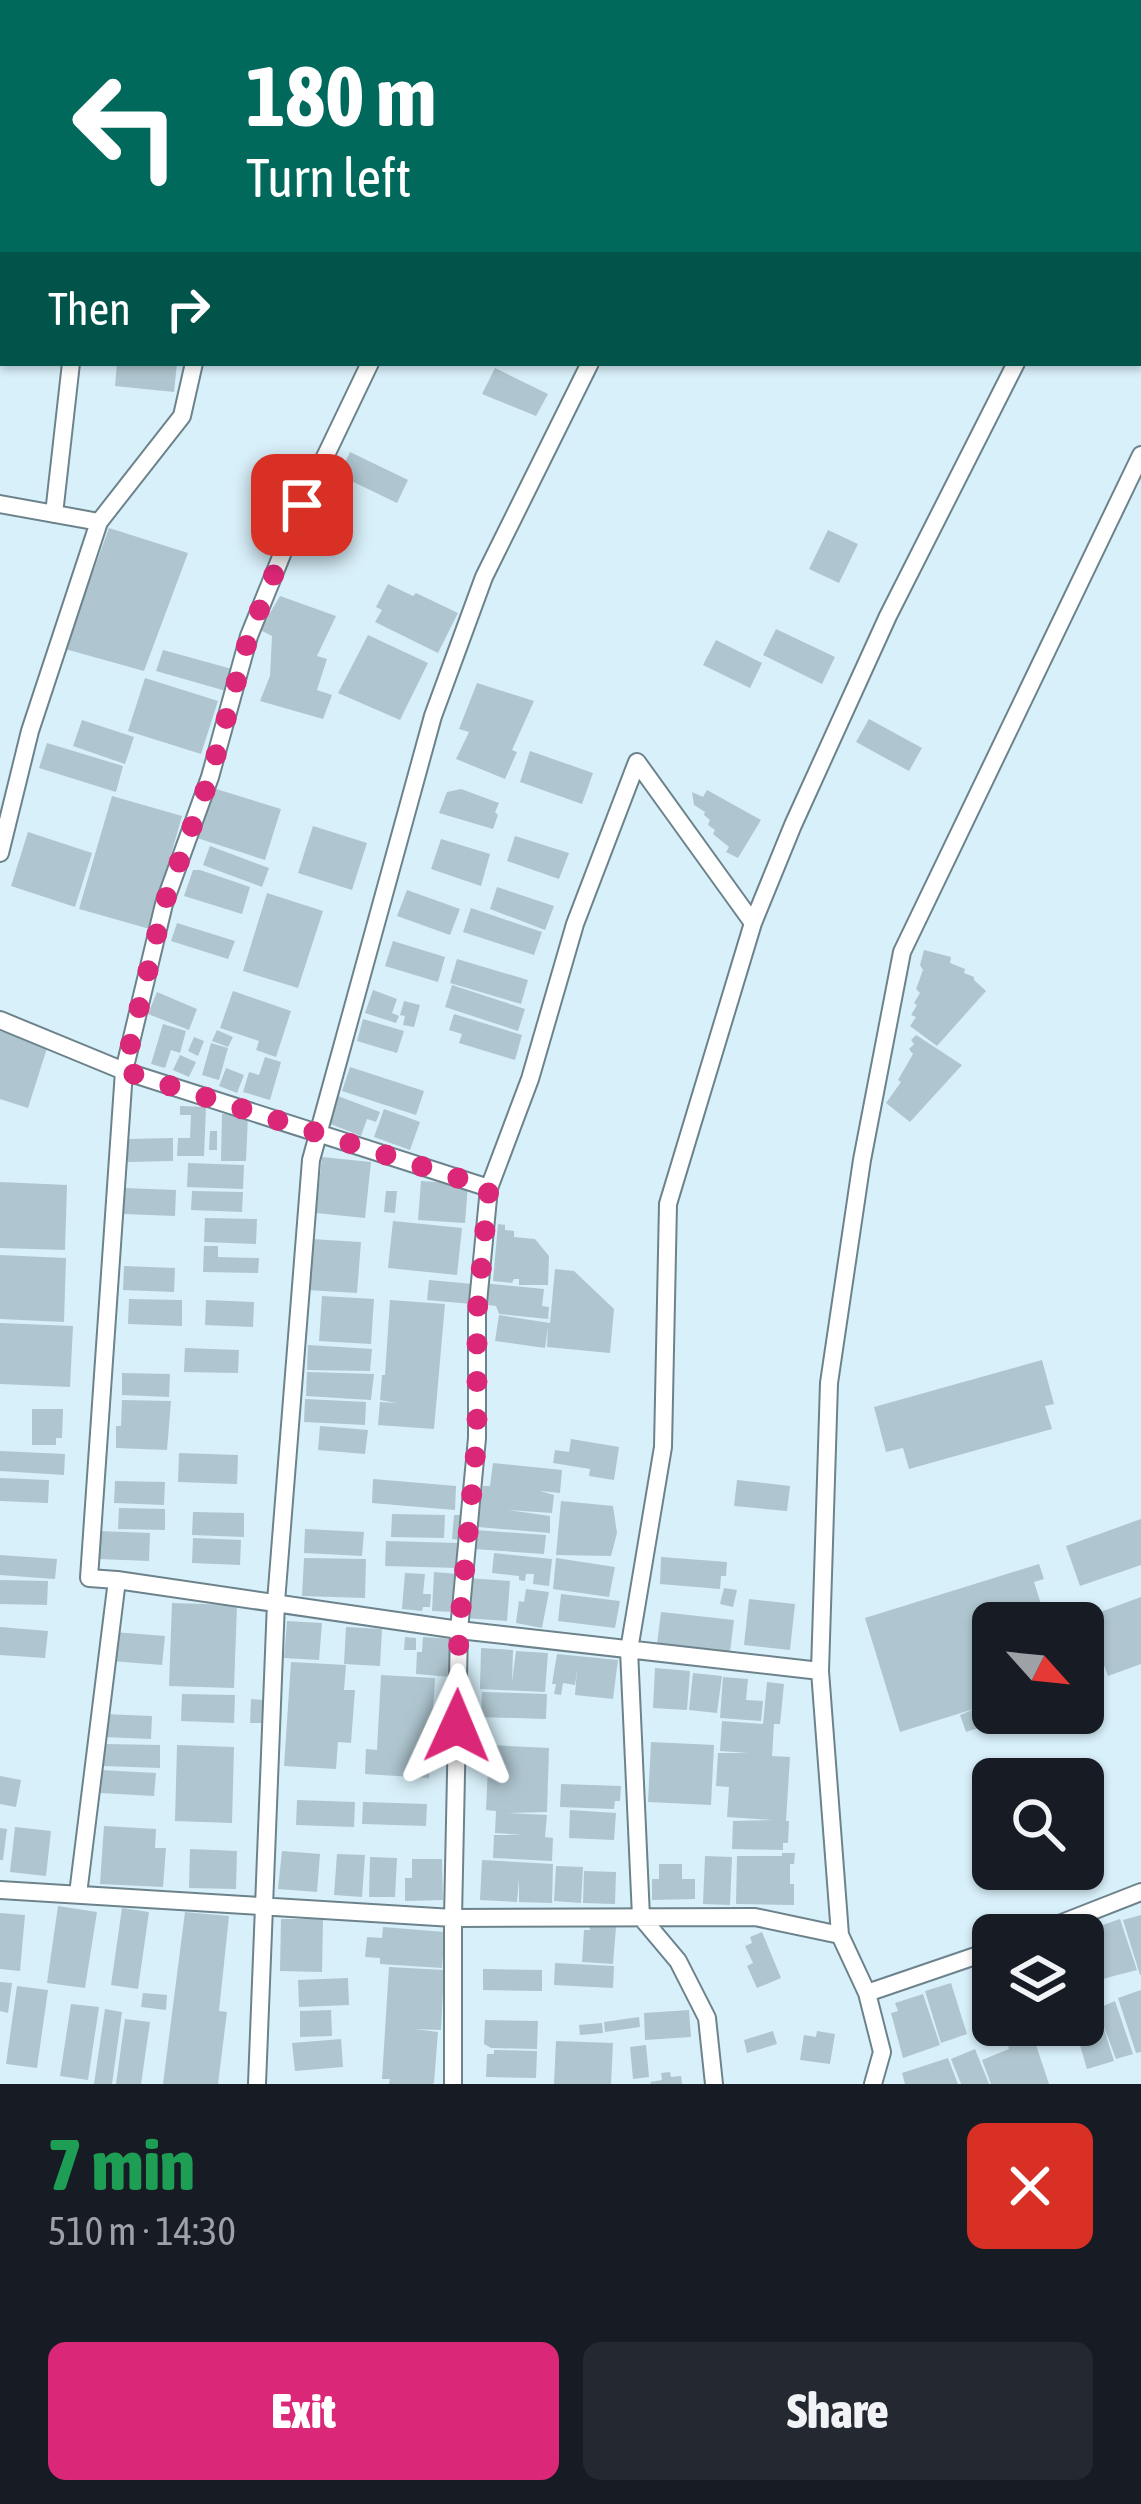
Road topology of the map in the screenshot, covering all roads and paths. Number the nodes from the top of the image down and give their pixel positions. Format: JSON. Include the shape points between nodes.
{"nodes":[{"id":1,"x":71,"y":366,"type":"edge"},
{"id":2,"x":193,"y":366,"type":"edge"},
{"id":3,"x":369,"y":366,"type":"edge"},
{"id":4,"x":589,"y":366,"type":"edge"},
{"id":5,"x":1014,"y":366,"type":"edge"},
{"id":6,"x":1141,"y":455,"type":"edge"},
{"id":7,"x":0,"y":504,"type":"edge"},
{"id":8,"x":55,"y":514,"type":"junction"},
{"id":9,"x":99,"y":522,"type":"junction"},
{"id":10,"x":0,"y":853,"type":"edge"},
{"id":11,"x":753,"y":923,"type":"junction"},
{"id":12,"x":0,"y":1020,"type":"edge"},
{"id":13,"x":124,"y":1071,"type":"junction"},
{"id":14,"x":321,"y":1133,"type":"junction"},
{"id":15,"x":489,"y":1188,"type":"junction"},
{"id":16,"x":117,"y":1580,"type":"junction"},
{"id":17,"x":276,"y":1602,"type":"junction"},
{"id":18,"x":459,"y":1630,"type":"junction"},
{"id":19,"x":629,"y":1650,"type":"junction"},
{"id":20,"x":820,"y":1671,"type":"junction"},
{"id":21,"x":0,"y":1890,"type":"edge"},
{"id":22,"x":1141,"y":1892,"type":"edge"},
{"id":23,"x":78,"y":1894,"type":"junction"},
{"id":24,"x":262,"y":1906,"type":"junction"},
{"id":25,"x":1085,"y":1914,"type":"edge"},
{"id":26,"x":641,"y":1917,"type":"junction"},
{"id":27,"x":453,"y":1918,"type":"junction"},
{"id":28,"x":840,"y":1935,"type":"junction"},
{"id":29,"x":972,"y":1957,"type":"edge"},
{"id":30,"x":867,"y":1994,"type":"junction"},
{"id":31,"x":257,"y":2084,"type":"edge"},
{"id":32,"x":453,"y":2084,"type":"edge"},
{"id":33,"x":714,"y":2084,"type":"edge"},
{"id":34,"x":873,"y":2084,"type":"edge"}],
"edges":[{"from":1,"to":8,"type":"street"},
{"from":2,"to":9,"type":"street","via":[[182,416]]},
{"from":3,"to":13,"type":"street","via":[[249,636],[164,904]]},
{"from":4,"to":14,"type":"street","via":[[484,577],[433,716]]},
{"from":5,"to":11,"type":"street","via":[[888,616]]},
{"from":6,"to":20,"type":"street","via":[[902,952],[829,1383]]},
{"from":7,"to":8,"type":"street"},
{"from":8,"to":9,"type":"street"},
{"from":9,"to":10,"type":"street","via":[[30,731]]},
{"from":11,"to":15,"type":"street","via":[[637,762]]},
{"from":11,"to":19,"type":"street","via":[[668,1204],[663,1447]]},
{"from":12,"to":13,"type":"street"},
{"from":13,"to":14,"type":"street"},
{"from":13,"to":16,"type":"street","via":[[89,1578]]},
{"from":14,"to":15,"type":"street"},
{"from":14,"to":17,"type":"street","via":[[311,1160]]},
{"from":15,"to":18,"type":"street"},
{"from":16,"to":17,"type":"street"},
{"from":16,"to":23,"type":"street"},
{"from":17,"to":18,"type":"street"},
{"from":17,"to":24,"type":"street"},
{"from":18,"to":19,"type":"street"},
{"from":18,"to":27,"type":"street"},
{"from":19,"to":20,"type":"street"},
{"from":19,"to":26,"type":"street"},
{"from":20,"to":28,"type":"street"},
{"from":21,"to":23,"type":"street"},
{"from":22,"to":25,"type":"street"},
{"from":23,"to":24,"type":"street"},
{"from":24,"to":27,"type":"street"},
{"from":24,"to":31,"type":"street"},
{"from":26,"to":27,"type":"street"},
{"from":26,"to":28,"type":"street","via":[[755,1917]]},
{"from":26,"to":33,"type":"street","via":[[678,1961],[707,2018]]},
{"from":27,"to":32,"type":"street"},
{"from":28,"to":30,"type":"street"},
{"from":29,"to":30,"type":"street"},
{"from":30,"to":34,"type":"street","via":[[882,2052]]}]}
